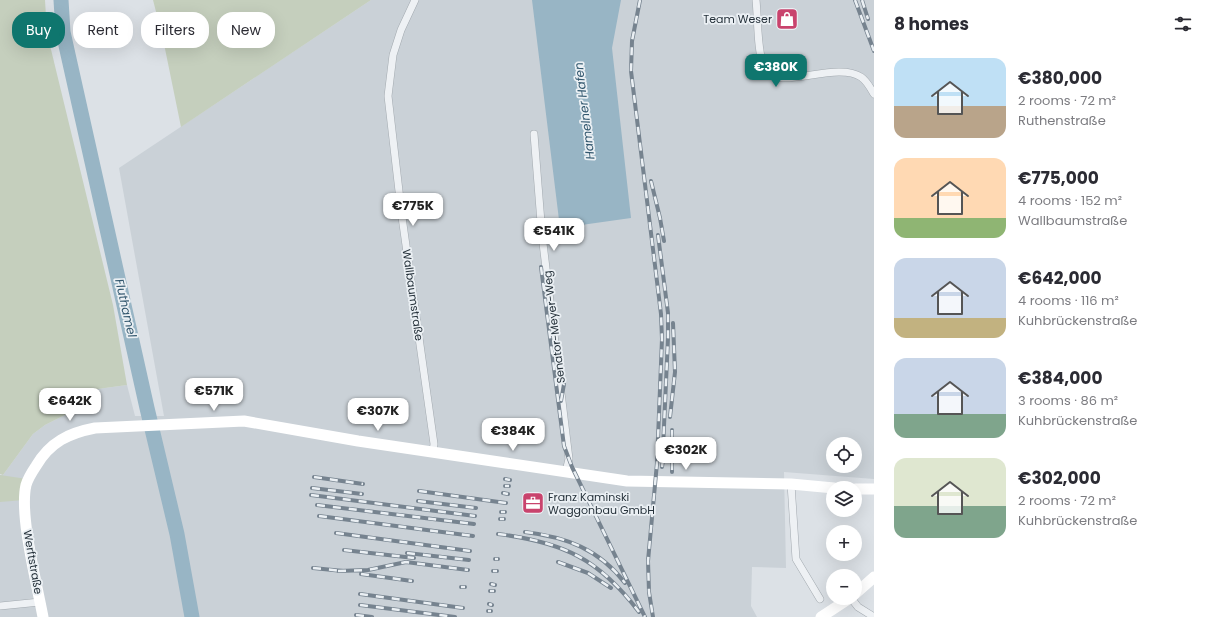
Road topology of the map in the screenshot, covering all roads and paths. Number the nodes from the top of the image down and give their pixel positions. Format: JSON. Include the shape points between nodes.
{"nodes":[{"id":1,"x":415,"y":0,"type":"edge"},
{"id":2,"x":756,"y":0,"type":"edge"},
{"id":3,"x":874,"y":94,"type":"edge"},
{"id":4,"x":534,"y":134,"type":"dead end"},
{"id":5,"x":433,"y":451,"type":"junction"},
{"id":6,"x":566,"y":471,"type":"junction"},
{"id":7,"x":791,"y":484,"type":"junction"},
{"id":8,"x":826,"y":487,"type":"edge"},
{"id":9,"x":862,"y":489,"type":"edge"},
{"id":10,"x":874,"y":489,"type":"edge"},
{"id":11,"x":874,"y":577,"type":"edge"},
{"id":12,"x":862,"y":588,"type":"edge"},
{"id":13,"x":820,"y":599,"type":"dead end"},
{"id":14,"x":40,"y":602,"type":"junction"},
{"id":15,"x":839,"y":605,"type":"edge"},
{"id":16,"x":856,"y":605,"type":"edge"},
{"id":17,"x":0,"y":606,"type":"edge"},
{"id":18,"x":43,"y":617,"type":"edge"},
{"id":19,"x":821,"y":617,"type":"edge"},
{"id":20,"x":874,"y":617,"type":"edge"}],
"edges":[{"from":1,"to":5,"type":"street","name":"Wallbaumstraße","via":[[393,55],[388,96]]},
{"from":2,"to":3,"type":"street","via":[[761,55],[768,75],[778,79],[833,72],[851,73],[862,78]]},
{"from":4,"to":6,"type":"street","name":"Senator-Meyer-Weg","via":[[542,235],[568,459]]},
{"from":5,"to":6,"type":"street","name":"Werftstraße"},
{"from":5,"to":14,"type":"street","name":"Werftstraße","via":[[244,421],[95,428],[76,432],[52,445],[28,478],[24,506]]},
{"from":6,"to":7,"type":"street","name":"Werftstraße","via":[[641,482]]},
{"from":7,"to":8,"type":"street","name":"Werftstraße"},
{"from":7,"to":13,"type":"street","via":[[796,559]]},
{"from":9,"to":10,"type":"street"},
{"from":11,"to":12,"type":"street"},
{"from":14,"to":17,"type":"street"},
{"from":14,"to":18,"type":"street","name":"Werftstraße"},
{"from":15,"to":19,"type":"street"},
{"from":16,"to":20,"type":"street"}]}
